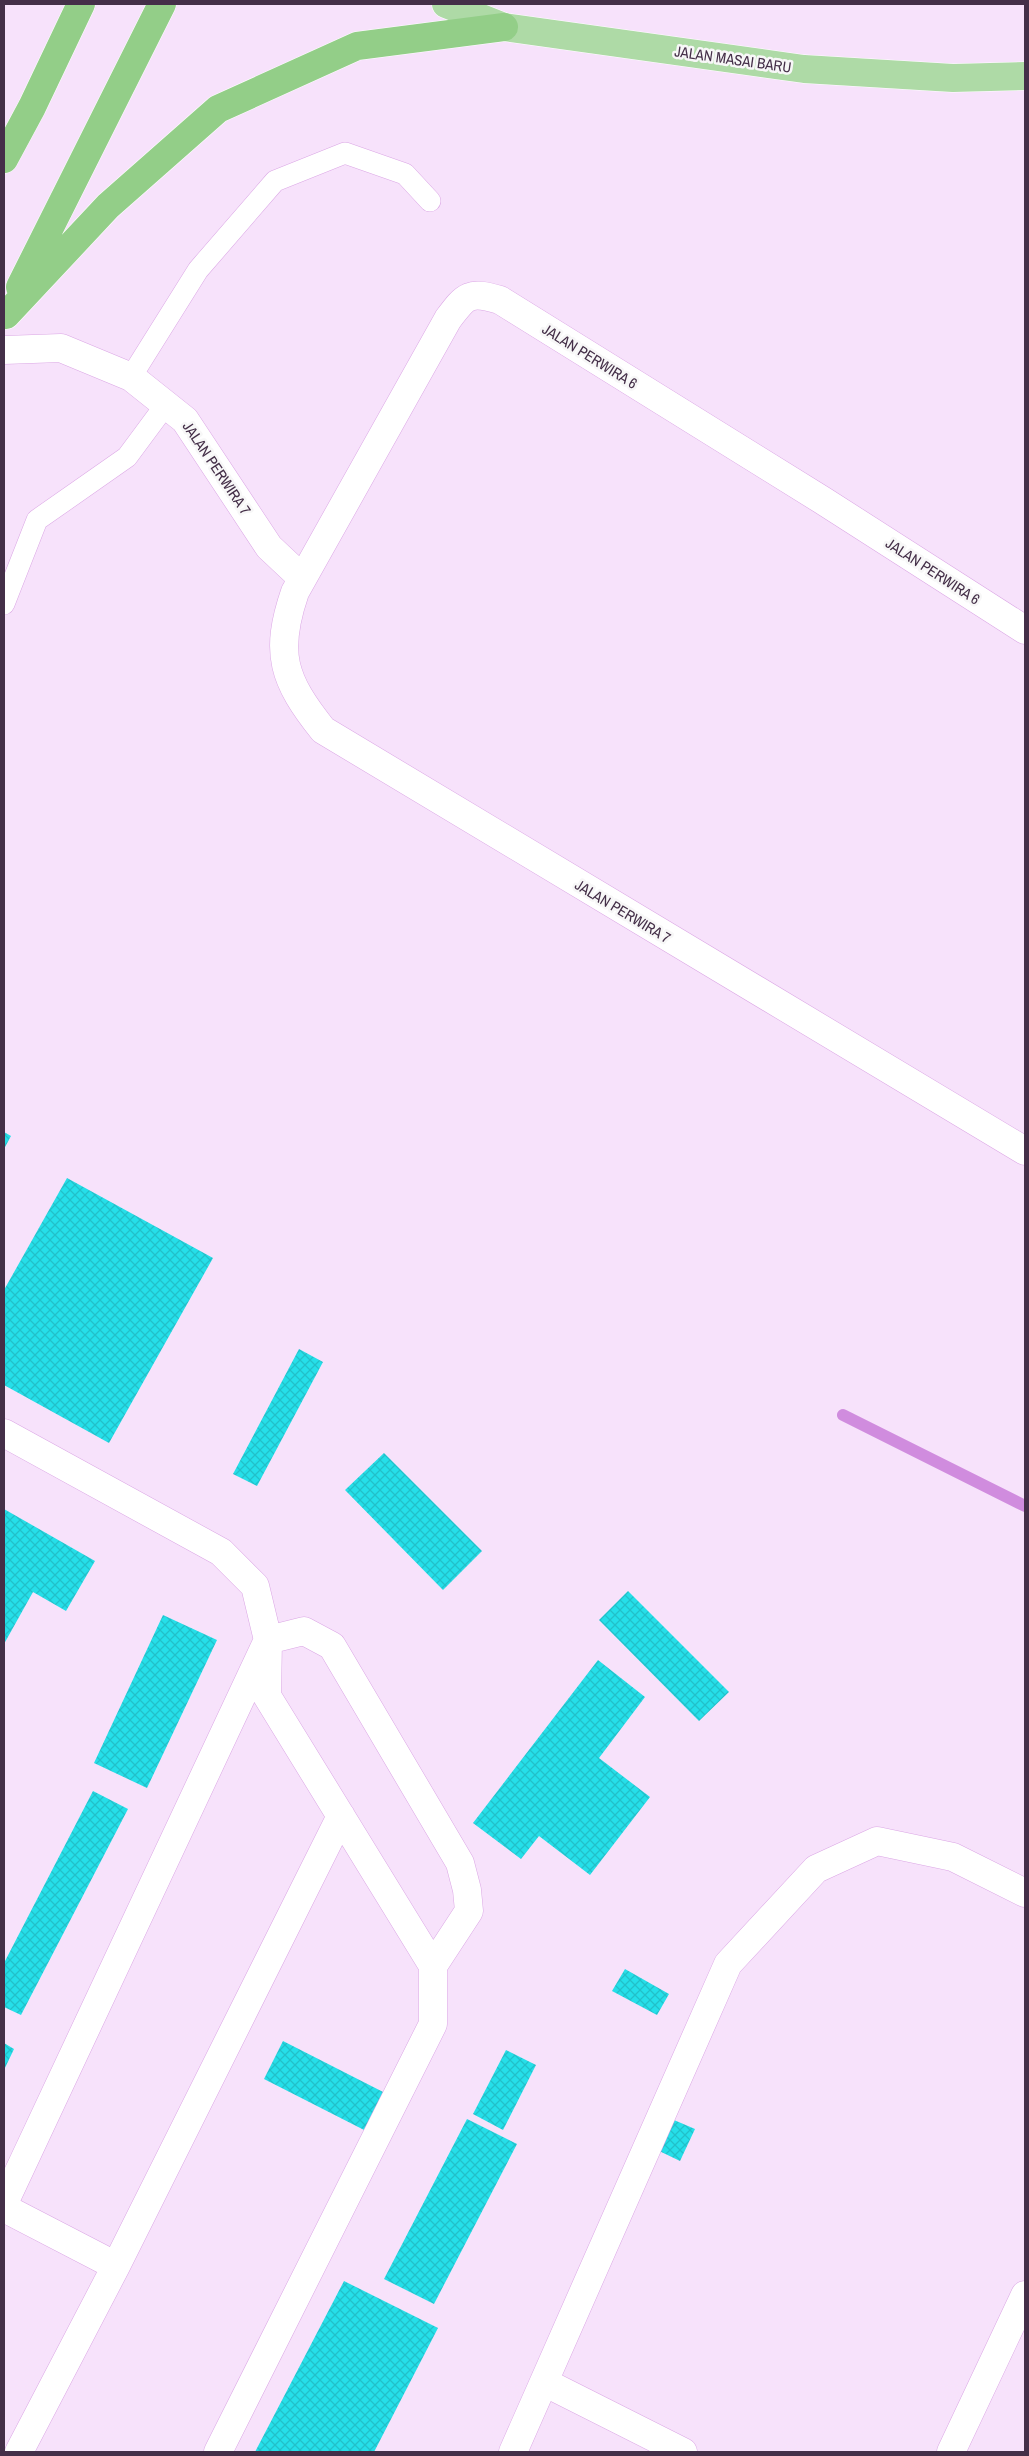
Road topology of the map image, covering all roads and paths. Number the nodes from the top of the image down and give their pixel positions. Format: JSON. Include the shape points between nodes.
{"nodes":[{"id":1,"x":81,"y":4,"type":"edge"},
{"id":2,"x":162,"y":4,"type":"edge"},
{"id":3,"x":446,"y":4,"type":"edge"},
{"id":4,"x":504,"y":27,"type":"junction"},
{"id":5,"x":1025,"y":76,"type":"edge"},
{"id":6,"x":4,"y":159,"type":"edge"},
{"id":7,"x":430,"y":201,"type":"dead end"},
{"id":8,"x":5,"y":318,"type":"edge"},
{"id":9,"x":4,"y":350,"type":"edge"},
{"id":10,"x":131,"y":377,"type":"junction"},
{"id":11,"x":167,"y":403,"type":"junction"},
{"id":12,"x":302,"y":578,"type":"junction"},
{"id":13,"x":4,"y":604,"type":"edge"},
{"id":14,"x":285,"y":623,"type":"joint"},
{"id":15,"x":1025,"y":630,"type":"edge"},
{"id":16,"x":1025,"y":1152,"type":"edge"},
{"id":17,"x":4,"y":1433,"type":"edge"},
{"id":18,"x":268,"y":1640,"type":"junction"},
{"id":19,"x":341,"y":1816,"type":"junction"},
{"id":20,"x":1025,"y":1893,"type":"edge"},
{"id":21,"x":434,"y":1966,"type":"junction"},
{"id":22,"x":4,"y":2203,"type":"edge"},
{"id":23,"x":4,"y":2208,"type":"edge"},
{"id":24,"x":116,"y":2266,"type":"junction"},
{"id":25,"x":1025,"y":2295,"type":"edge"},
{"id":26,"x":544,"y":2382,"type":"junction"},
{"id":27,"x":19,"y":2452,"type":"edge"},
{"id":28,"x":218,"y":2452,"type":"edge"},
{"id":29,"x":513,"y":2452,"type":"edge"},
{"id":30,"x":683,"y":2452,"type":"edge"},
{"id":31,"x":951,"y":2452,"type":"edge"}],
"edges":[{"from":1,"to":6,"type":"highway"},
{"from":2,"to":8,"type":"highway"},
{"from":3,"to":4,"type":"main road","name":"JALAN MASAI BARU"},
{"from":4,"to":5,"type":"main road","name":"JALAN MASAI BARU","via":[[804,69],[952,78]]},
{"from":4,"to":8,"type":"highway","via":[[357,46],[218,109],[108,206]]},
{"from":7,"to":10,"type":"lane","via":[[406,174],[344,154],[275,182],[198,270]]},
{"from":9,"to":10,"type":"street","name":"JALAN PERWIRA 7","via":[[61,348]]},
{"from":10,"to":11,"type":"street","name":"JALAN PERWIRA 7"},
{"from":11,"to":12,"type":"street","name":"JALAN PERWIRA 7","via":[[185,420],[269,547]]},
{"from":11,"to":13,"type":"lane","via":[[127,457],[37,520]]},
{"from":12,"to":14,"type":"street","name":"JALAN PERWIRA 6"},
{"from":12,"to":15,"type":"street","name":"JALAN PERWIRA 6","via":[[448,319],[464,299],[480,294],[500,300]]},
{"from":14,"to":16,"type":"street","name":"JALAN PERWIRA 7","via":[[284,654],[289,678],[323,730]]},
{"from":17,"to":18,"type":"street","via":[[221,1552],[255,1586]]},
{"from":18,"to":19,"type":"street","via":[[267,1696]]},
{"from":18,"to":21,"type":"street","via":[[304,1631],[332,1646],[460,1863],[468,1911]]},
{"from":18,"to":22,"type":"street"},
{"from":19,"to":21,"type":"street"},
{"from":19,"to":24,"type":"street"},
{"from":20,"to":26,"type":"street","via":[[953,1857],[876,1841],[816,1869],[728,1964]]},
{"from":21,"to":28,"type":"street","via":[[434,2024]]},
{"from":23,"to":24,"type":"street"},
{"from":24,"to":27,"type":"street"},
{"from":25,"to":31,"type":"street"},
{"from":26,"to":29,"type":"street"},
{"from":26,"to":30,"type":"street"}]}
